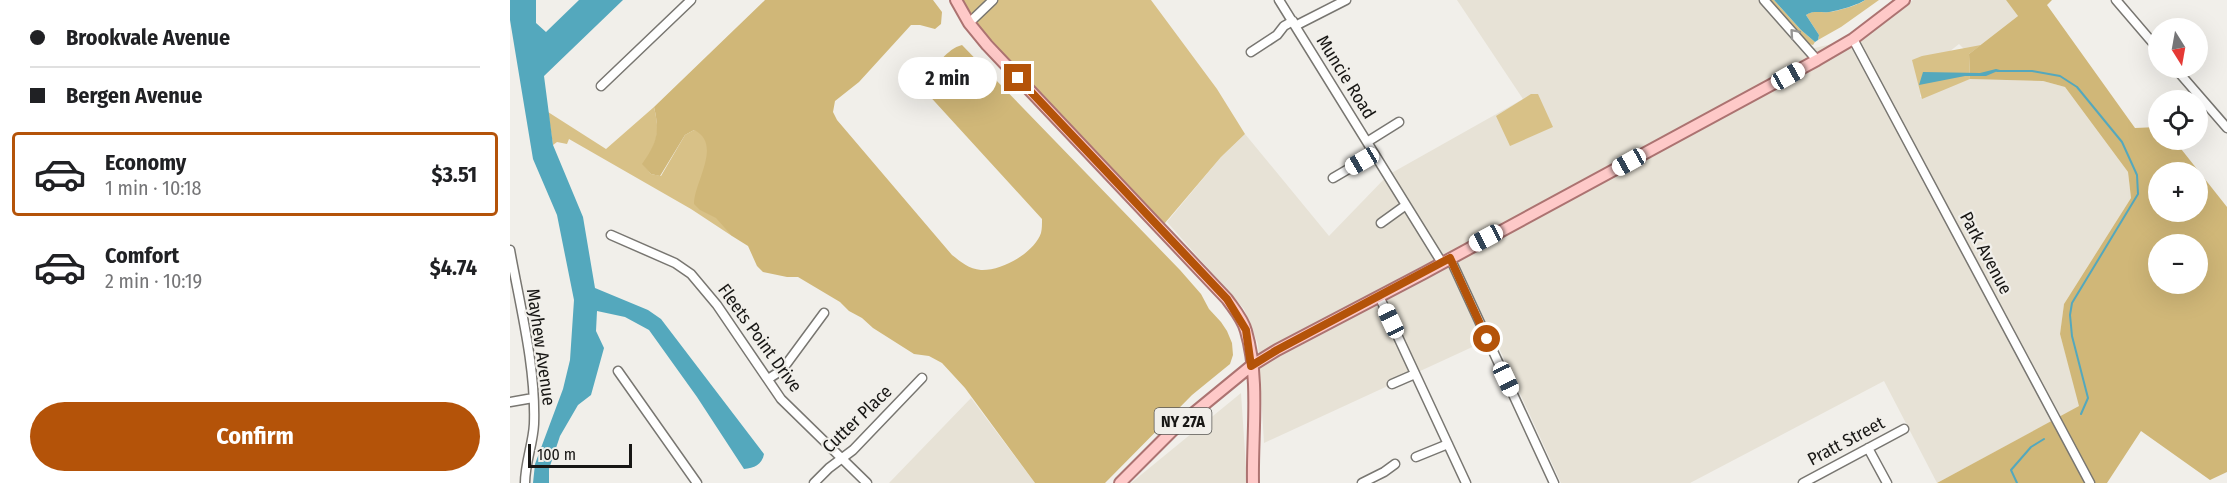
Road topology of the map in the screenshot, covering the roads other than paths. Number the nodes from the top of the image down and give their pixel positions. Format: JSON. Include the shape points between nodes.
{"nodes":[{"id":1,"x":691,"y":0,"type":"edge"},
{"id":2,"x":956,"y":0,"type":"edge"},
{"id":3,"x":993,"y":0,"type":"edge"},
{"id":4,"x":1279,"y":0,"type":"edge"},
{"id":5,"x":1346,"y":0,"type":"edge"},
{"id":6,"x":1904,"y":0,"type":"edge"},
{"id":7,"x":2116,"y":0,"type":"edge"},
{"id":8,"x":1767,"y":3,"type":"edge"},
{"id":9,"x":969,"y":23,"type":"junction"},
{"id":10,"x":1294,"y":24,"type":"junction"},
{"id":11,"x":2148,"y":37,"type":"edge"},
{"id":12,"x":1853,"y":39,"type":"junction"},
{"id":13,"x":1251,"y":52,"type":"dead end"},
{"id":14,"x":1817,"y":60,"type":"junction"},
{"id":15,"x":2184,"y":78,"type":"edge"},
{"id":16,"x":601,"y":86,"type":"dead end"},
{"id":17,"x":1400,"y":122,"type":"dead end"},
{"id":18,"x":2227,"y":128,"type":"edge"},
{"id":19,"x":1367,"y":142,"type":"junction"},
{"id":20,"x":1374,"y":154,"type":"junction"},
{"id":21,"x":1333,"y":178,"type":"dead end"},
{"id":22,"x":1406,"y":205,"type":"junction"},
{"id":23,"x":1381,"y":223,"type":"dead end"},
{"id":24,"x":611,"y":235,"type":"dead end"},
{"id":25,"x":510,"y":250,"type":"edge"},
{"id":26,"x":1446,"y":260,"type":"junction"},
{"id":27,"x":512,"y":269,"type":"edge"},
{"id":28,"x":1379,"y":296,"type":"junction"},
{"id":29,"x":824,"y":313,"type":"dead end"},
{"id":30,"x":1251,"y":366,"type":"junction"},
{"id":31,"x":618,"y":371,"type":"dead end"},
{"id":32,"x":1415,"y":374,"type":"junction"},
{"id":33,"x":922,"y":378,"type":"dead end"},
{"id":34,"x":768,"y":379,"type":"junction"},
{"id":35,"x":1392,"y":384,"type":"dead end"},
{"id":36,"x":533,"y":398,"type":"junction"},
{"id":37,"x":510,"y":402,"type":"edge"},
{"id":38,"x":1904,"y":429,"type":"dead end"},
{"id":39,"x":1448,"y":444,"type":"junction"},
{"id":40,"x":1868,"y":448,"type":"junction"},
{"id":41,"x":1416,"y":457,"type":"dead end"},
{"id":42,"x":842,"y":459,"type":"junction"},
{"id":43,"x":1395,"y":464,"type":"dead end"},
{"id":44,"x":525,"y":483,"type":"edge"},
{"id":45,"x":697,"y":483,"type":"edge"},
{"id":46,"x":814,"y":483,"type":"edge"},
{"id":47,"x":867,"y":483,"type":"edge"},
{"id":48,"x":1120,"y":483,"type":"edge"},
{"id":49,"x":1253,"y":483,"type":"edge"},
{"id":50,"x":1362,"y":483,"type":"edge"},
{"id":51,"x":1466,"y":483,"type":"edge"},
{"id":52,"x":1554,"y":483,"type":"edge"},
{"id":53,"x":1803,"y":483,"type":"edge"},
{"id":54,"x":1887,"y":483,"type":"edge"},
{"id":55,"x":2090,"y":483,"type":"edge"}],
"edges":[{"from":1,"to":16,"type":"street"},
{"from":2,"to":9,"type":"main road"},
{"from":3,"to":9,"type":"street"},
{"from":4,"to":10,"type":"street","name":"Muncie Road"},
{"from":5,"to":10,"type":"street"},
{"from":6,"to":12,"type":"main road","number":"NY 27A"},
{"from":7,"to":11,"type":"street"},
{"from":14,"to":8,"type":"street","one_way":true},
{"from":9,"to":30,"type":"main road","via":[[1227,299],[1246,330]]},
{"from":10,"to":13,"type":"street","via":[[1284,26]]},
{"from":10,"to":19,"type":"street","name":"Muncie Road"},
{"from":12,"to":14,"type":"main road","number":"NY 27A"},
{"from":12,"to":55,"type":"street","name":"Park Avenue"},
{"from":14,"to":26,"type":"main road","number":"NY 27A"},
{"from":15,"to":18,"type":"street"},
{"from":17,"to":19,"type":"street"},
{"from":19,"to":20,"type":"street","name":"Muncie Road"},
{"from":20,"to":21,"type":"street"},
{"from":20,"to":22,"type":"street","name":"Muncie Road"},
{"from":22,"to":23,"type":"street"},
{"from":22,"to":26,"type":"street","name":"Muncie Road"},
{"from":24,"to":34,"type":"street","name":"Fleets Point Drive","via":[[691,274]]},
{"from":25,"to":27,"type":"street","name":"Mayhew Avenue"},
{"from":26,"to":28,"type":"main road","number":"NY 27A"},
{"from":26,"to":52,"type":"street","name":"Muncie Road"},
{"from":27,"to":36,"type":"street","name":"Mayhew Avenue"},
{"from":28,"to":30,"type":"main road","number":"NY 27A"},
{"from":28,"to":32,"type":"street"},
{"from":29,"to":34,"type":"street","via":[[782,370]]},
{"from":30,"to":48,"type":"main road","number":"NY 27A","via":[[1173,430]]},
{"from":30,"to":49,"type":"main road"},
{"from":31,"to":45,"type":"street"},
{"from":32,"to":35,"type":"street"},
{"from":32,"to":39,"type":"street"},
{"from":33,"to":42,"type":"street","name":"Cutter Place"},
{"from":34,"to":42,"type":"street","name":"Fleets Point Drive","via":[[781,399]]},
{"from":36,"to":37,"type":"street"},
{"from":36,"to":44,"type":"street","name":"Mayhew Avenue","via":[[533,438]]},
{"from":38,"to":40,"type":"street","name":"Pratt Street"},
{"from":39,"to":41,"type":"street"},
{"from":39,"to":51,"type":"street"},
{"from":40,"to":53,"type":"street","name":"Pratt Street"},
{"from":40,"to":54,"type":"street"},
{"from":42,"to":46,"type":"street","name":"Cutter Place"},
{"from":42,"to":47,"type":"street","name":"Fleets Point Drive"},
{"from":43,"to":50,"type":"street"}]}
